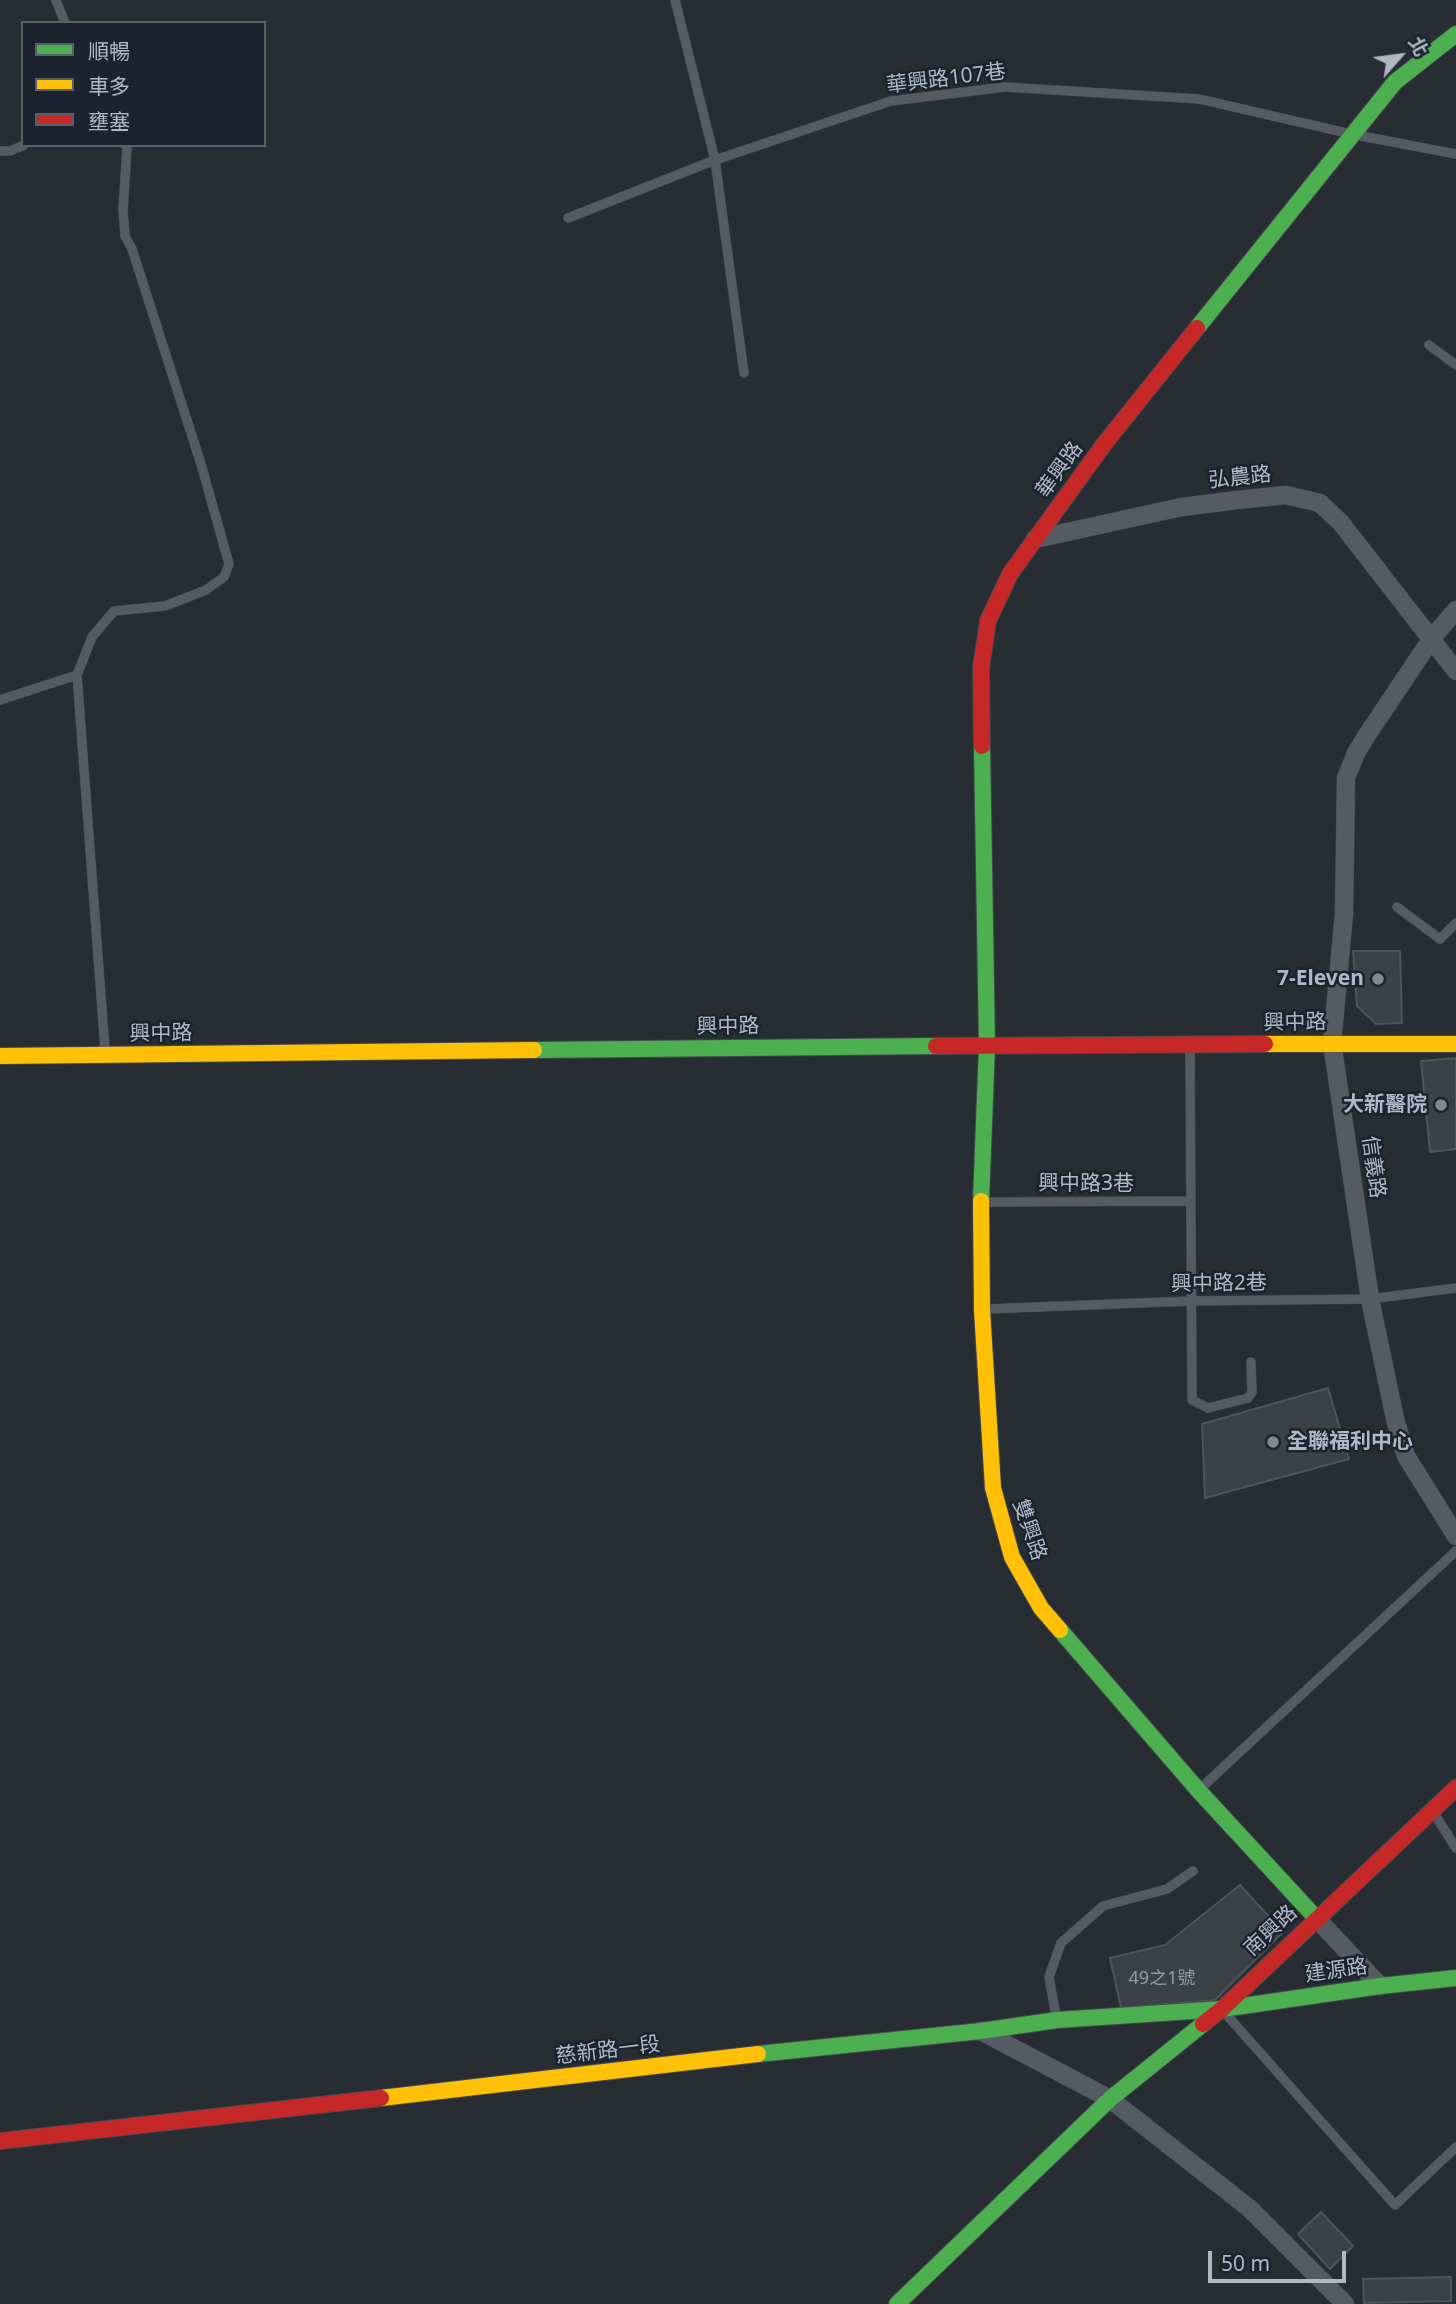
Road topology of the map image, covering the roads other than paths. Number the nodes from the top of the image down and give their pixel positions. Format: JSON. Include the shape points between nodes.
{"nodes":[{"id":1,"x":56,"y":0,"type":"edge"},
{"id":2,"x":675,"y":0,"type":"edge"},
{"id":3,"x":64,"y":21,"type":"edge"},
{"id":4,"x":1456,"y":34,"type":"edge"},
{"id":5,"x":1351,"y":134,"type":"junction"},
{"id":6,"x":21,"y":146,"type":"edge"},
{"id":7,"x":125,"y":147,"type":"edge"},
{"id":8,"x":0,"y":151,"type":"edge"},
{"id":9,"x":1456,"y":154,"type":"edge"},
{"id":10,"x":715,"y":160,"type":"junction"},
{"id":11,"x":568,"y":218,"type":"dead end"},
{"id":12,"x":1429,"y":345,"type":"dead end"},
{"id":13,"x":1456,"y":365,"type":"edge"},
{"id":14,"x":744,"y":373,"type":"dead end"},
{"id":15,"x":1035,"y":539,"type":"junction"},
{"id":16,"x":1456,"y":610,"type":"edge"},
{"id":17,"x":1432,"y":638,"type":"junction"},
{"id":18,"x":1456,"y":671,"type":"edge"},
{"id":19,"x":77,"y":675,"type":"junction"},
{"id":20,"x":0,"y":701,"type":"edge"},
{"id":21,"x":1397,"y":907,"type":"dead end"},
{"id":22,"x":1456,"y":923,"type":"edge"},
{"id":23,"x":1332,"y":1043,"type":"junction"},
{"id":24,"x":1456,"y":1044,"type":"edge"},
{"id":25,"x":987,"y":1045,"type":"junction"},
{"id":26,"x":1190,"y":1046,"type":"junction"},
{"id":27,"x":0,"y":1055,"type":"edge"},
{"id":28,"x":106,"y":1056,"type":"junction"},
{"id":29,"x":1190,"y":1201,"type":"junction"},
{"id":30,"x":981,"y":1202,"type":"junction"},
{"id":31,"x":1456,"y":1287,"type":"edge"},
{"id":32,"x":1370,"y":1299,"type":"junction"},
{"id":33,"x":1191,"y":1301,"type":"junction"},
{"id":34,"x":982,"y":1310,"type":"junction"},
{"id":35,"x":1251,"y":1362,"type":"dead end"},
{"id":36,"x":1456,"y":1536,"type":"edge"},
{"id":37,"x":1456,"y":1551,"type":"edge"},
{"id":38,"x":1456,"y":1788,"type":"edge"},
{"id":39,"x":1198,"y":1790,"type":"junction"},
{"id":40,"x":1432,"y":1811,"type":"junction"},
{"id":41,"x":1456,"y":1848,"type":"edge"},
{"id":42,"x":1193,"y":1871,"type":"dead end"},
{"id":43,"x":1317,"y":1919,"type":"junction"},
{"id":44,"x":1456,"y":1978,"type":"edge"},
{"id":45,"x":1380,"y":1986,"type":"junction"},
{"id":46,"x":1222,"y":2009,"type":"junction"},
{"id":47,"x":1057,"y":2020,"type":"junction"},
{"id":48,"x":981,"y":2031,"type":"junction"},
{"id":49,"x":1110,"y":2099,"type":"junction"},
{"id":50,"x":0,"y":2141,"type":"edge"},
{"id":51,"x":1456,"y":2147,"type":"edge"},
{"id":52,"x":897,"y":2304,"type":"edge"},
{"id":53,"x":1345,"y":2304,"type":"edge"}],
"edges":[{"from":1,"to":3,"type":"lane"},
{"from":2,"to":10,"type":"lane"},
{"from":4,"to":5,"type":"main road","name":"華興路","via":[[1395,82]]},
{"from":5,"to":9,"type":"lane","name":"華興路107巷"},
{"from":5,"to":10,"type":"lane","name":"華興路107巷","via":[[1199,99],[1004,88],[891,101]]},
{"from":5,"to":15,"type":"main road","name":"華興路","via":[[1105,443]]},
{"from":6,"to":8,"type":"lane"},
{"from":7,"to":19,"type":"lane","via":[[125,236],[201,464],[229,564],[223,578],[206,590],[166,606],[114,611],[92,636]]},
{"from":10,"to":11,"type":"lane","name":"華興路107巷"},
{"from":10,"to":14,"type":"lane"},
{"from":12,"to":13,"type":"lane"},
{"from":15,"to":17,"type":"street","name":"弘農路","via":[[1182,507],[1237,500],[1286,495],[1320,503]]},
{"from":15,"to":25,"type":"main road","name":"華興路","via":[[1010,574],[988,621],[981,668]]},
{"from":16,"to":17,"type":"street","name":"信義路"},
{"from":17,"to":18,"type":"street","name":"弘農路"},
{"from":17,"to":23,"type":"street","name":"信義路","via":[[1367,735],[1346,778],[1345,914]]},
{"from":19,"to":20,"type":"lane"},
{"from":19,"to":28,"type":"lane"},
{"from":21,"to":22,"type":"lane","via":[[1440,939]]},
{"from":23,"to":24,"type":"main road","name":"興中路"},
{"from":23,"to":26,"type":"main road","name":"興中路"},
{"from":23,"to":32,"type":"street","name":"信義路"},
{"from":25,"to":26,"type":"main road","name":"興中路"},
{"from":25,"to":28,"type":"main road","name":"興中路"},
{"from":25,"to":30,"type":"main road","name":"雙興路"},
{"from":26,"to":29,"type":"lane"},
{"from":27,"to":28,"type":"main road","name":"興中路"},
{"from":29,"to":30,"type":"lane","name":"興中路3巷"},
{"from":29,"to":33,"type":"lane"},
{"from":30,"to":34,"type":"main road","name":"雙興路"},
{"from":31,"to":32,"type":"lane","name":"興中路2巷"},
{"from":32,"to":33,"type":"lane","name":"興中路2巷"},
{"from":32,"to":36,"type":"street","name":"信義路","via":[[1406,1456]]},
{"from":33,"to":34,"type":"lane","name":"興中路2巷"},
{"from":33,"to":35,"type":"lane","via":[[1192,1400],[1208,1408],[1248,1398]]},
{"from":34,"to":39,"type":"main road","name":"雙興路","via":[[993,1488],[1012,1557],[1041,1608]]},
{"from":37,"to":39,"type":"lane"},
{"from":38,"to":40,"type":"main road","name":"南興路"},
{"from":39,"to":43,"type":"main road","name":"雙興路"},
{"from":40,"to":41,"type":"lane"},
{"from":40,"to":43,"type":"main road","name":"南興路"},
{"from":42,"to":47,"type":"lane","via":[[1167,1889],[1103,1906],[1061,1943],[1049,1977]]},
{"from":43,"to":45,"type":"street"},
{"from":43,"to":46,"type":"main road","name":"南興路"},
{"from":44,"to":45,"type":"main road","name":"建源路"},
{"from":45,"to":46,"type":"main road","name":"建源路"},
{"from":46,"to":47,"type":"main road","name":"慈新路一段"},
{"from":46,"to":49,"type":"main road","name":"南興路"},
{"from":46,"to":51,"type":"lane","via":[[1395,2205]]},
{"from":47,"to":48,"type":"main road","name":"慈新路一段"},
{"from":48,"to":49,"type":"street"},
{"from":48,"to":50,"type":"main road","name":"慈新路一段"},
{"from":49,"to":52,"type":"main road","name":"南興路"},
{"from":49,"to":53,"type":"street","via":[[1249,2208]]}]}
